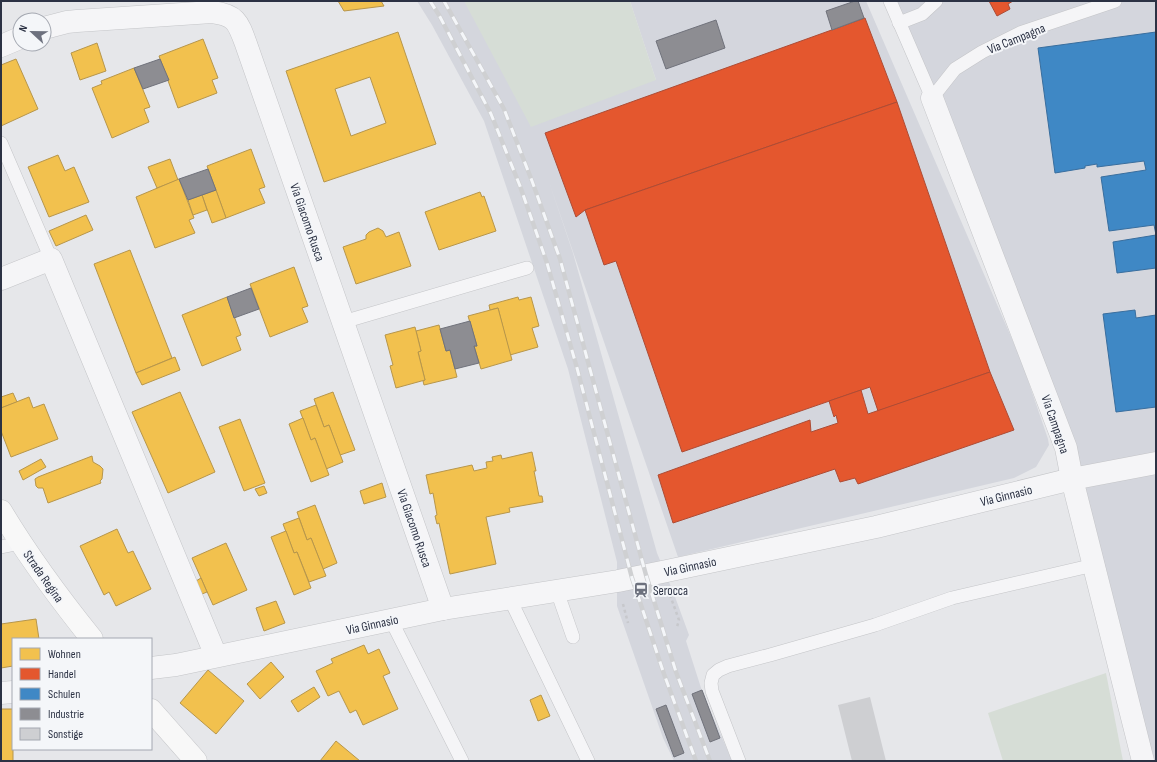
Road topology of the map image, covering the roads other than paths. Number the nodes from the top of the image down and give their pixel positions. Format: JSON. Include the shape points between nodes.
{"nodes":[{"id":1,"x":890,"y":1,"type":"edge"},
{"id":2,"x":936,"y":1,"type":"edge"},
{"id":3,"x":1115,"y":1,"type":"edge"},
{"id":4,"x":899,"y":23,"type":"junction"},
{"id":5,"x":52,"y":26,"type":"edge"},
{"id":6,"x":12,"y":41,"type":"edge"},
{"id":7,"x":1,"y":46,"type":"edge"},
{"id":8,"x":932,"y":98,"type":"junction"},
{"id":9,"x":1,"y":143,"type":"edge"},
{"id":10,"x":51,"y":259,"type":"junction"},
{"id":11,"x":527,"y":268,"type":"dead end"},
{"id":12,"x":1,"y":279,"type":"edge"},
{"id":13,"x":343,"y":322,"type":"junction"},
{"id":14,"x":1156,"y":463,"type":"edge"},
{"id":15,"x":1072,"y":479,"type":"junction"},
{"id":16,"x":1,"y":511,"type":"edge"},
{"id":17,"x":11,"y":545,"type":"edge"},
{"id":18,"x":1094,"y":564,"type":"junction"},
{"id":19,"x":557,"y":591,"type":"junction"},
{"id":20,"x":510,"y":599,"type":"junction"},
{"id":21,"x":443,"y":609,"type":"junction"},
{"id":22,"x":391,"y":620,"type":"junction"},
{"id":23,"x":573,"y":637,"type":"dead end"},
{"id":24,"x":91,"y":638,"type":"edge"},
{"id":25,"x":216,"y":656,"type":"junction"},
{"id":26,"x":152,"y":668,"type":"edge"},
{"id":27,"x":1,"y":692,"type":"edge"},
{"id":28,"x":12,"y":692,"type":"edge"},
{"id":29,"x":152,"y":711,"type":"edge"},
{"id":30,"x":196,"y":761,"type":"edge"},
{"id":31,"x":462,"y":761,"type":"edge"},
{"id":32,"x":588,"y":761,"type":"edge"},
{"id":33,"x":739,"y":761,"type":"edge"},
{"id":34,"x":1143,"y":761,"type":"edge"}],
"edges":[{"from":1,"to":4,"type":"lane","name":"Via Campagna"},
{"from":2,"to":4,"type":"lane","via":[[922,14]]},
{"from":3,"to":8,"type":"lane","name":"Via Campagna","via":[[1020,33],[982,52],[955,69]]},
{"from":4,"to":8,"type":"lane","name":"Via Campagna"},
{"from":5,"to":13,"type":"street","name":"Via Giacomo Rusca","via":[[76,21],[212,12],[224,14],[237,22]]},
{"from":6,"to":7,"type":"street"},
{"from":8,"to":15,"type":"street","name":"Via Campagna","via":[[1066,448]]},
{"from":9,"to":10,"type":"lane"},
{"from":10,"to":12,"type":"street"},
{"from":10,"to":25,"type":"street"},
{"from":11,"to":13,"type":"lane"},
{"from":13,"to":21,"type":"street","name":"Via Giacomo Rusca"},
{"from":14,"to":15,"type":"street","name":"Via Ginnasio"},
{"from":15,"to":18,"type":"street","name":"Via Campagna"},
{"from":15,"to":19,"type":"street","name":"Via Ginnasio","via":[[876,527],[662,572]]},
{"from":16,"to":17,"type":"main road","name":"Strada Regina"},
{"from":17,"to":24,"type":"main road","name":"Strada Regina"},
{"from":18,"to":33,"type":"lane","via":[[952,598],[860,629],[719,670],[713,675],[712,691]]},
{"from":18,"to":34,"type":"street","name":"Via Campagna"},
{"from":19,"to":20,"type":"street","name":"Via Ginnasio"},
{"from":19,"to":23,"type":"lane"},
{"from":20,"to":21,"type":"street","name":"Via Ginnasio"},
{"from":20,"to":32,"type":"lane"},
{"from":21,"to":22,"type":"street","name":"Via Ginnasio"},
{"from":22,"to":25,"type":"street","name":"Via Ginnasio"},
{"from":22,"to":31,"type":"lane"},
{"from":25,"to":26,"type":"street","name":"Via Ginnasio"},
{"from":27,"to":28,"type":"street"},
{"from":29,"to":30,"type":"main road"}]}
